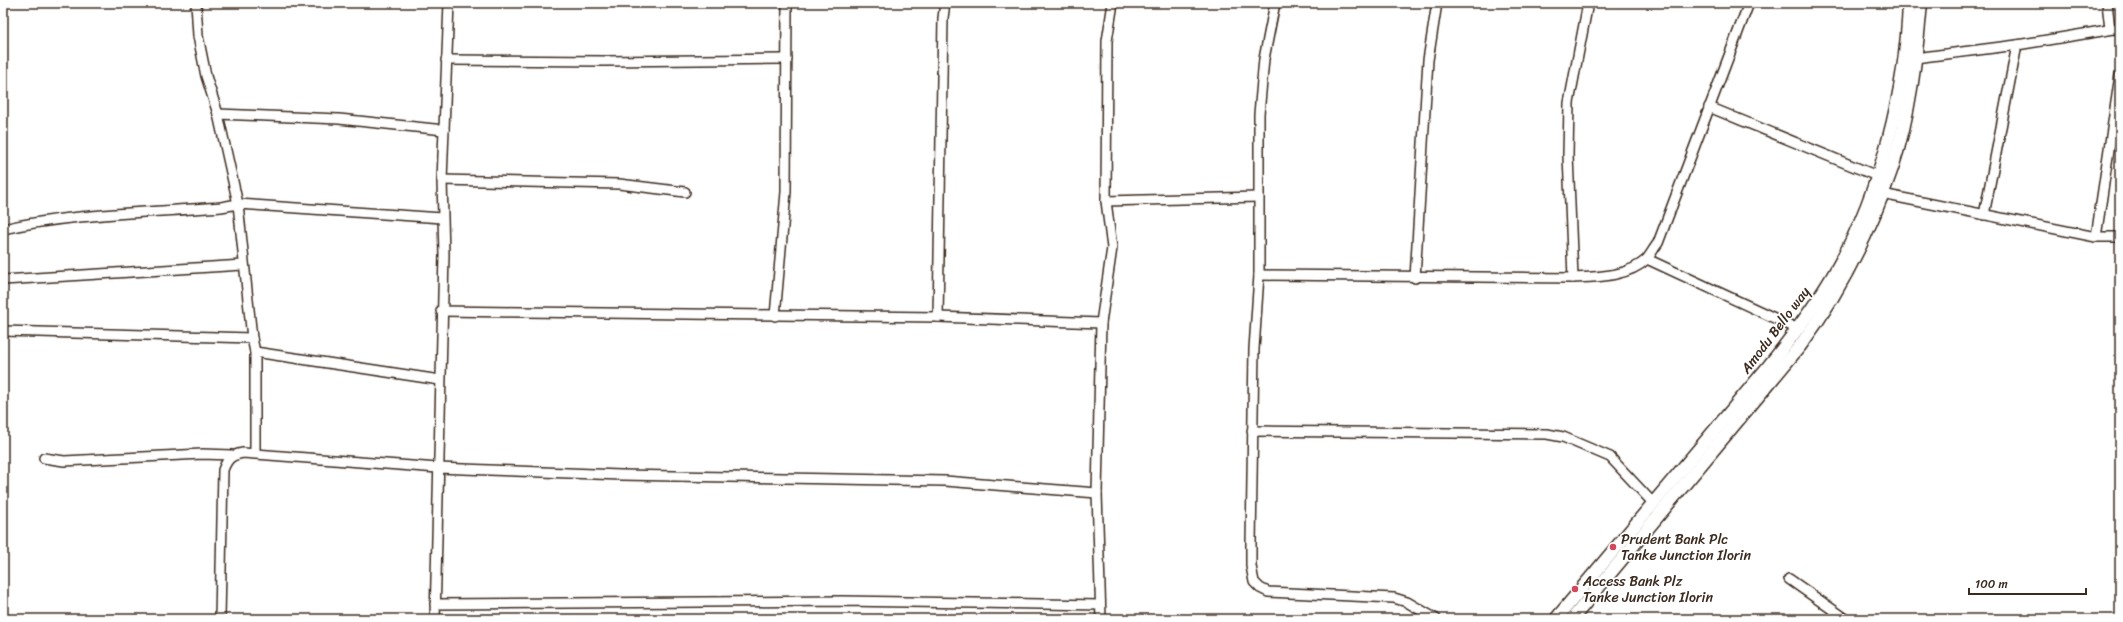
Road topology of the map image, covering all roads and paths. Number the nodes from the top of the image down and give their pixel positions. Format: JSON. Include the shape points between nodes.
{"nodes":[{"id":1,"x":196,"y":3,"type":"edge"},
{"id":2,"x":449,"y":3,"type":"edge"},
{"id":3,"x":787,"y":3,"type":"edge"},
{"id":4,"x":945,"y":3,"type":"edge"},
{"id":5,"x":1113,"y":3,"type":"edge"},
{"id":6,"x":1275,"y":3,"type":"edge"},
{"id":7,"x":1437,"y":3,"type":"edge"},
{"id":8,"x":1588,"y":3,"type":"edge"},
{"id":9,"x":1749,"y":3,"type":"edge"},
{"id":10,"x":1909,"y":3,"type":"edge"},
{"id":11,"x":1921,"y":3,"type":"edge"},
{"id":12,"x":2107,"y":3,"type":"edge"},
{"id":13,"x":2120,"y":28,"type":"edge"},
{"id":14,"x":2110,"y":29,"type":"junction"},
{"id":15,"x":2018,"y":45,"type":"junction"},
{"id":16,"x":1915,"y":58,"type":"junction"},
{"id":17,"x":787,"y":59,"type":"junction"},
{"id":18,"x":446,"y":60,"type":"junction"},
{"id":19,"x":2120,"y":75,"type":"edge"},
{"id":20,"x":1709,"y":107,"type":"junction"},
{"id":21,"x":218,"y":114,"type":"junction"},
{"id":22,"x":444,"y":130,"type":"junction"},
{"id":23,"x":2116,"y":140,"type":"edge"},
{"id":24,"x":1877,"y":176,"type":"junction"},
{"id":25,"x":442,"y":180,"type":"junction"},
{"id":26,"x":685,"y":192,"type":"dead end"},
{"id":27,"x":1882,"y":194,"type":"junction"},
{"id":28,"x":1258,"y":197,"type":"junction"},
{"id":29,"x":1106,"y":200,"type":"junction"},
{"id":30,"x":238,"y":204,"type":"junction"},
{"id":31,"x":1984,"y":215,"type":"junction"},
{"id":32,"x":442,"y":218,"type":"junction"},
{"id":33,"x":3,"y":229,"type":"edge"},
{"id":34,"x":2096,"y":237,"type":"junction"},
{"id":35,"x":2120,"y":237,"type":"edge"},
{"id":36,"x":1647,"y":259,"type":"junction"},
{"id":37,"x":243,"y":264,"type":"junction"},
{"id":38,"x":1259,"y":276,"type":"junction"},
{"id":39,"x":1415,"y":278,"type":"junction"},
{"id":40,"x":1573,"y":278,"type":"junction"},
{"id":41,"x":3,"y":280,"type":"edge"},
{"id":42,"x":441,"y":311,"type":"junction"},
{"id":43,"x":775,"y":316,"type":"junction"},
{"id":44,"x":938,"y":317,"type":"junction"},
{"id":45,"x":1101,"y":323,"type":"junction"},
{"id":46,"x":1798,"y":329,"type":"junction"},
{"id":47,"x":3,"y":331,"type":"edge"},
{"id":48,"x":252,"y":338,"type":"junction"},
{"id":49,"x":255,"y":352,"type":"junction"},
{"id":50,"x":440,"y":380,"type":"junction"},
{"id":51,"x":1252,"y":431,"type":"junction"},
{"id":52,"x":255,"y":454,"type":"junction"},
{"id":53,"x":232,"y":455,"type":"junction"},
{"id":54,"x":44,"y":458,"type":"dead end"},
{"id":55,"x":438,"y":468,"type":"junction"},
{"id":56,"x":1097,"y":493,"type":"junction"},
{"id":57,"x":1653,"y":503,"type":"junction"},
{"id":58,"x":1789,"y":579,"type":"dead end"},
{"id":59,"x":435,"y":604,"type":"junction"},
{"id":60,"x":1100,"y":605,"type":"junction"},
{"id":61,"x":220,"y":619,"type":"edge"},
{"id":62,"x":436,"y":619,"type":"edge"},
{"id":63,"x":1101,"y":619,"type":"edge"},
{"id":64,"x":1436,"y":619,"type":"edge"},
{"id":65,"x":1556,"y":619,"type":"edge"},
{"id":66,"x":1572,"y":619,"type":"edge"},
{"id":67,"x":1846,"y":619,"type":"edge"}],
"edges":[{"from":1,"to":21,"type":"street","via":[[198,36],[206,76]]},
{"from":2,"to":18,"type":"street"},
{"from":3,"to":17,"type":"street"},
{"from":4,"to":44,"type":"street"},
{"from":5,"to":29,"type":"street","via":[[1107,41]]},
{"from":6,"to":28,"type":"street","via":[[1260,94]]},
{"from":7,"to":39,"type":"street","via":[[1428,60]]},
{"from":8,"to":40,"type":"street","via":[[1569,102],[1568,155]]},
{"from":9,"to":20,"type":"street"},
{"from":10,"to":24,"type":"main road","name":"Amodu Bello way","via":[[1891,130]]},
{"from":11,"to":16,"type":"main road","name":"Amodu Bello way"},
{"from":12,"to":14,"type":"street"},
{"from":13,"to":14,"type":"street"},
{"from":14,"to":15,"type":"street"},
{"from":15,"to":16,"type":"street"},
{"from":15,"to":31,"type":"street"},
{"from":16,"to":27,"type":"main road","name":"Amodu Bello way","via":[[1905,116]]},
{"from":17,"to":18,"type":"street"},
{"from":17,"to":43,"type":"street","via":[[786,192]]},
{"from":18,"to":22,"type":"street"},
{"from":19,"to":23,"type":"street"},
{"from":20,"to":24,"type":"street"},
{"from":20,"to":36,"type":"street","via":[[1658,243]]},
{"from":21,"to":22,"type":"street","via":[[339,119]]},
{"from":21,"to":30,"type":"street"},
{"from":22,"to":25,"type":"street"},
{"from":23,"to":34,"type":"street"},
{"from":24,"to":46,"type":"main road","name":"Amodu Bello way","via":[[1838,266]]},
{"from":25,"to":26,"type":"street","via":[[620,184]]},
{"from":25,"to":32,"type":"street"},
{"from":27,"to":31,"type":"street"},
{"from":27,"to":66,"type":"main road","name":"Amodu Bello way","via":[[1870,226],[1846,275],[1796,352]]},
{"from":28,"to":29,"type":"street"},
{"from":28,"to":38,"type":"street"},
{"from":29,"to":45,"type":"street","via":[[1112,248]]},
{"from":30,"to":32,"type":"street"},
{"from":30,"to":33,"type":"street","via":[[117,213],[30,223]]},
{"from":30,"to":37,"type":"street"},
{"from":31,"to":34,"type":"street"},
{"from":32,"to":42,"type":"street","via":[[444,255]]},
{"from":34,"to":35,"type":"street"},
{"from":36,"to":40,"type":"street","via":[[1618,274]]},
{"from":36,"to":46,"type":"street"},
{"from":37,"to":41,"type":"street"},
{"from":37,"to":48,"type":"street"},
{"from":38,"to":39,"type":"street"},
{"from":38,"to":51,"type":"street"},
{"from":39,"to":40,"type":"street"},
{"from":42,"to":43,"type":"street"},
{"from":42,"to":50,"type":"street"},
{"from":43,"to":44,"type":"street"},
{"from":44,"to":45,"type":"street"},
{"from":45,"to":56,"type":"street"},
{"from":46,"to":57,"type":"main road","name":"Amodu Bello way"},
{"from":47,"to":48,"type":"street"},
{"from":48,"to":49,"type":"street"},
{"from":49,"to":50,"type":"street"},
{"from":49,"to":52,"type":"street"},
{"from":50,"to":55,"type":"street"},
{"from":51,"to":57,"type":"street","via":[[1547,434],[1563,437],[1610,457]]},
{"from":51,"to":64,"type":"street","via":[[1251,566],[1254,582],[1260,588],[1276,592],[1394,598],[1407,602]]},
{"from":52,"to":53,"type":"street"},
{"from":52,"to":55,"type":"street"},
{"from":53,"to":54,"type":"street","via":[[202,454],[64,461]]},
{"from":53,"to":61,"type":"street","via":[[223,470]]},
{"from":55,"to":56,"type":"street","via":[[621,475],[945,481]]},
{"from":55,"to":59,"type":"street"},
{"from":56,"to":60,"type":"street"},
{"from":57,"to":65,"type":"main road","name":"Amodu Bello way"},
{"from":58,"to":67,"type":"street"},
{"from":59,"to":60,"type":"street","via":[[850,601]]},
{"from":59,"to":62,"type":"street"},
{"from":60,"to":63,"type":"street"}]}
